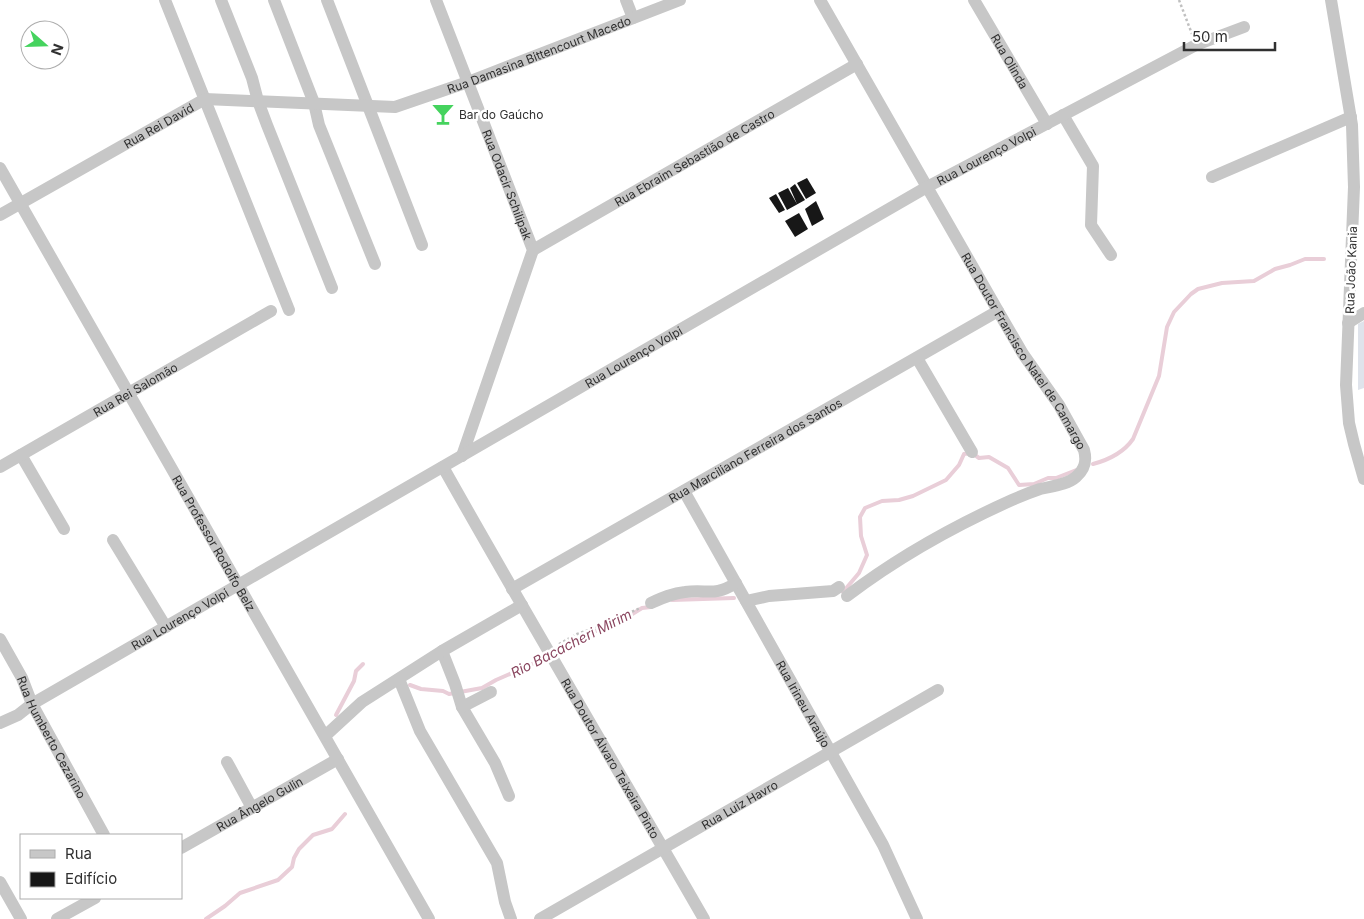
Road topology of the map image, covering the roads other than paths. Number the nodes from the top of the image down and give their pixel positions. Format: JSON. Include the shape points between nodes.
{"nodes":[{"id":1,"x":165,"y":0,"type":"edge"},
{"id":2,"x":221,"y":0,"type":"edge"},
{"id":3,"x":274,"y":0,"type":"edge"},
{"id":4,"x":327,"y":0,"type":"edge"},
{"id":5,"x":436,"y":0,"type":"edge"},
{"id":6,"x":626,"y":0,"type":"edge"},
{"id":7,"x":680,"y":0,"type":"edge"},
{"id":8,"x":820,"y":0,"type":"edge"},
{"id":9,"x":974,"y":0,"type":"edge"},
{"id":10,"x":1331,"y":0,"type":"edge"},
{"id":11,"x":633,"y":18,"type":"junction"},
{"id":12,"x":1244,"y":27,"type":"dead end"},
{"id":13,"x":857,"y":64,"type":"junction"},
{"id":14,"x":468,"y":82,"type":"junction"},
{"id":15,"x":205,"y":99,"type":"junction"},
{"id":16,"x":258,"y":101,"type":"junction"},
{"id":17,"x":314,"y":103,"type":"junction"},
{"id":18,"x":368,"y":106,"type":"junction"},
{"id":19,"x":395,"y":106,"type":"joint"},
{"id":20,"x":1063,"y":115,"type":"junction"},
{"id":21,"x":1356,"y":121,"type":"edge"},
{"id":22,"x":1047,"y":124,"type":"junction"},
{"id":23,"x":0,"y":168,"type":"edge"},
{"id":24,"x":1212,"y":177,"type":"dead end"},
{"id":25,"x":927,"y":187,"type":"junction"},
{"id":26,"x":20,"y":204,"type":"junction"},
{"id":27,"x":0,"y":215,"type":"edge"},
{"id":28,"x":422,"y":245,"type":"dead end"},
{"id":29,"x":533,"y":250,"type":"junction"},
{"id":30,"x":1111,"y":256,"type":"dead end"},
{"id":31,"x":374,"y":264,"type":"dead end"},
{"id":32,"x":332,"y":288,"type":"dead end"},
{"id":33,"x":271,"y":310,"type":"dead end"},
{"id":34,"x":289,"y":310,"type":"dead end"},
{"id":35,"x":998,"y":311,"type":"junction"},
{"id":36,"x":1364,"y":313,"type":"edge"},
{"id":37,"x":1348,"y":323,"type":"junction"},
{"id":38,"x":917,"y":358,"type":"junction"},
{"id":39,"x":129,"y":393,"type":"junction"},
{"id":40,"x":972,"y":452,"type":"dead end"},
{"id":41,"x":21,"y":455,"type":"junction"},
{"id":42,"x":462,"y":456,"type":"junction"},
{"id":43,"x":443,"y":466,"type":"junction"},
{"id":44,"x":0,"y":467,"type":"edge"},
{"id":45,"x":1364,"y":479,"type":"edge"},
{"id":46,"x":684,"y":491,"type":"junction"},
{"id":47,"x":64,"y":529,"type":"dead end"},
{"id":48,"x":113,"y":540,"type":"dead end"},
{"id":49,"x":736,"y":584,"type":"junction"},
{"id":50,"x":238,"y":585,"type":"junction"},
{"id":51,"x":512,"y":589,"type":"junction"},
{"id":52,"x":746,"y":601,"type":"junction"},
{"id":53,"x":651,"y":603,"type":"road end"},
{"id":54,"x":522,"y":605,"type":"junction"},
{"id":55,"x":166,"y":627,"type":"junction"},
{"id":56,"x":0,"y":639,"type":"edge"},
{"id":57,"x":442,"y":651,"type":"junction"},
{"id":58,"x":399,"y":679,"type":"junction"},
{"id":59,"x":938,"y":690,"type":"dead end"},
{"id":60,"x":491,"y":692,"type":"dead end"},
{"id":61,"x":32,"y":704,"type":"junction"},
{"id":62,"x":462,"y":707,"type":"junction"},
{"id":63,"x":0,"y":723,"type":"edge"},
{"id":64,"x":325,"y":736,"type":"junction"},
{"id":65,"x":831,"y":752,"type":"junction"},
{"id":66,"x":338,"y":759,"type":"junction"},
{"id":67,"x":227,"y":762,"type":"dead end"},
{"id":68,"x":509,"y":796,"type":"dead end"},
{"id":69,"x":252,"y":808,"type":"junction"},
{"id":70,"x":103,"y":834,"type":"edge"},
{"id":71,"x":182,"y":847,"type":"edge"},
{"id":72,"x":663,"y":848,"type":"junction"},
{"id":73,"x":0,"y":882,"type":"edge"},
{"id":74,"x":93,"y":899,"type":"edge"},
{"id":75,"x":21,"y":919,"type":"edge"},
{"id":76,"x":57,"y":919,"type":"edge"},
{"id":77,"x":429,"y":919,"type":"edge"},
{"id":78,"x":511,"y":919,"type":"edge"},
{"id":79,"x":540,"y":919,"type":"edge"},
{"id":80,"x":704,"y":919,"type":"edge"},
{"id":81,"x":917,"y":919,"type":"edge"}],
"edges":[{"from":1,"to":15,"type":"street"},
{"from":2,"to":16,"type":"street"},
{"from":3,"to":17,"type":"street"},
{"from":4,"to":18,"type":"street"},
{"from":5,"to":14,"type":"street","name":"Rua Odacir Schilipak"},
{"from":6,"to":11,"type":"street"},
{"from":7,"to":11,"type":"street","name":"Rua Damasina Bittencourt Macedo"},
{"from":8,"to":13,"type":"street","name":"Rua Doutor Francisco Natel de Camargo"},
{"from":9,"to":22,"type":"street","name":"Rua Olinda"},
{"from":10,"to":21,"type":"street","name":"Rua João Kania"},
{"from":11,"to":14,"type":"street","name":"Rua Damasina Bittencourt Macedo"},
{"from":12,"to":20,"type":"street","name":"Rua Lourenço Volpi","via":[[1196,45]]},
{"from":13,"to":25,"type":"street","name":"Rua Doutor Francisco Natel de Camargo"},
{"from":13,"to":29,"type":"street","name":"Rua Ebraim Sebastião de Castro"},
{"from":14,"to":19,"type":"street","name":"Rua Damasina Bittencourt Macedo"},
{"from":14,"to":29,"type":"street","name":"Rua Odacir Schilipak"},
{"from":15,"to":16,"type":"street","name":"Rua Rei David"},
{"from":15,"to":26,"type":"street","name":"Rua Rei David"},
{"from":15,"to":34,"type":"street"},
{"from":16,"to":17,"type":"street","name":"Rua Rei David"},
{"from":16,"to":32,"type":"street"},
{"from":17,"to":18,"type":"street","name":"Rua Rei David"},
{"from":17,"to":31,"type":"street","via":[[319,125]]},
{"from":18,"to":19,"type":"street","name":"Rua Rei David"},
{"from":18,"to":28,"type":"street"},
{"from":20,"to":22,"type":"street","name":"Rua Lourenço Volpi"},
{"from":20,"to":30,"type":"street","via":[[1093,166],[1091,226]]},
{"from":21,"to":24,"type":"street"},
{"from":21,"to":37,"type":"street","name":"Rua João Kania"},
{"from":22,"to":25,"type":"street","name":"Rua Lourenço Volpi"},
{"from":23,"to":26,"type":"street","name":"Rua Professor Rodolfo Belz"},
{"from":25,"to":35,"type":"street","name":"Rua Doutor Francisco Natel de Camargo"},
{"from":25,"to":42,"type":"street","name":"Rua Lourenço Volpi"},
{"from":26,"to":27,"type":"street","name":"Rua Rei David"},
{"from":26,"to":39,"type":"street","name":"Rua Professor Rodolfo Belz"},
{"from":29,"to":42,"type":"street","name":"Rua Odacir Schilipak"},
{"from":33,"to":39,"type":"street","name":"Rua Rei Salomão"},
{"from":35,"to":38,"type":"street","name":"Rua Marciliano Ferreira dos Santos"},
{"from":35,"to":52,"type":"street","name":"Rua Doutor Francisco Natel de Camargo","via":[[1023,354],[1059,404],[1084,450],[1085,466],[1081,472],[1069,482],[1039,489],[992,509],[843,592],[769,596]]},
{"from":36,"to":37,"type":"street"},
{"from":37,"to":45,"type":"street","name":"Rua João Kania","via":[[1347,403]]},
{"from":38,"to":40,"type":"street"},
{"from":38,"to":46,"type":"street","name":"Rua Marciliano Ferreira dos Santos"},
{"from":39,"to":41,"type":"street","name":"Rua Rei Salomão"},
{"from":39,"to":50,"type":"street","name":"Rua Professor Rodolfo Belz"},
{"from":41,"to":44,"type":"street","name":"Rua Rei Salomão"},
{"from":41,"to":47,"type":"street"},
{"from":42,"to":43,"type":"street","name":"Rua Lourenço Volpi"},
{"from":43,"to":50,"type":"street","name":"Rua Lourenço Volpi"},
{"from":43,"to":51,"type":"street","name":"Rua Doutor Álvaro Teixeira Pinto"},
{"from":46,"to":49,"type":"street","name":"Rua Irineu Araújo"},
{"from":46,"to":51,"type":"street","name":"Rua Marciliano Ferreira dos Santos"},
{"from":48,"to":55,"type":"street"},
{"from":49,"to":52,"type":"street","name":"Rua Irineu Araújo"},
{"from":49,"to":53,"type":"street","via":[[720,592],[686,592]]},
{"from":50,"to":55,"type":"street","name":"Rua Lourenço Volpi"},
{"from":50,"to":64,"type":"street","name":"Rua Professor Rodolfo Belz"},
{"from":51,"to":54,"type":"street","name":"Rua Doutor Álvaro Teixeira Pinto"},
{"from":52,"to":65,"type":"street","name":"Rua Irineu Araújo"},
{"from":54,"to":57,"type":"street"},
{"from":54,"to":72,"type":"street","name":"Rua Doutor Álvaro Teixeira Pinto"},
{"from":55,"to":61,"type":"street","name":"Rua Lourenço Volpi"},
{"from":56,"to":61,"type":"street","name":"Rua Humberto Cezarino","via":[[22,678]]},
{"from":57,"to":58,"type":"street"},
{"from":57,"to":62,"type":"street"},
{"from":58,"to":64,"type":"street","via":[[362,702]]},
{"from":58,"to":78,"type":"street","via":[[420,731],[497,863]]},
{"from":59,"to":65,"type":"street","name":"Rua Luiz Havro"},
{"from":60,"to":62,"type":"street"},
{"from":61,"to":63,"type":"street","name":"Rua Lourenço Volpi"},
{"from":61,"to":70,"type":"street","name":"Rua Humberto Cezarino"},
{"from":62,"to":68,"type":"street","via":[[495,763]]},
{"from":64,"to":66,"type":"street","name":"Rua Professor Rodolfo Belz"},
{"from":65,"to":72,"type":"street","name":"Rua Luiz Havro"},
{"from":65,"to":81,"type":"street","name":"Rua Irineu Araújo","via":[[883,845]]},
{"from":66,"to":69,"type":"street","name":"Rua Ângelo Gulin"},
{"from":66,"to":77,"type":"street","name":"Rua Professor Rodolfo Belz"},
{"from":67,"to":69,"type":"street"},
{"from":69,"to":71,"type":"street","name":"Rua Ângelo Gulin"},
{"from":72,"to":79,"type":"street","name":"Rua Luiz Havro"},
{"from":72,"to":80,"type":"street","name":"Rua Doutor Álvaro Teixeira Pinto"},
{"from":73,"to":75,"type":"street"},
{"from":74,"to":76,"type":"street"}]}
